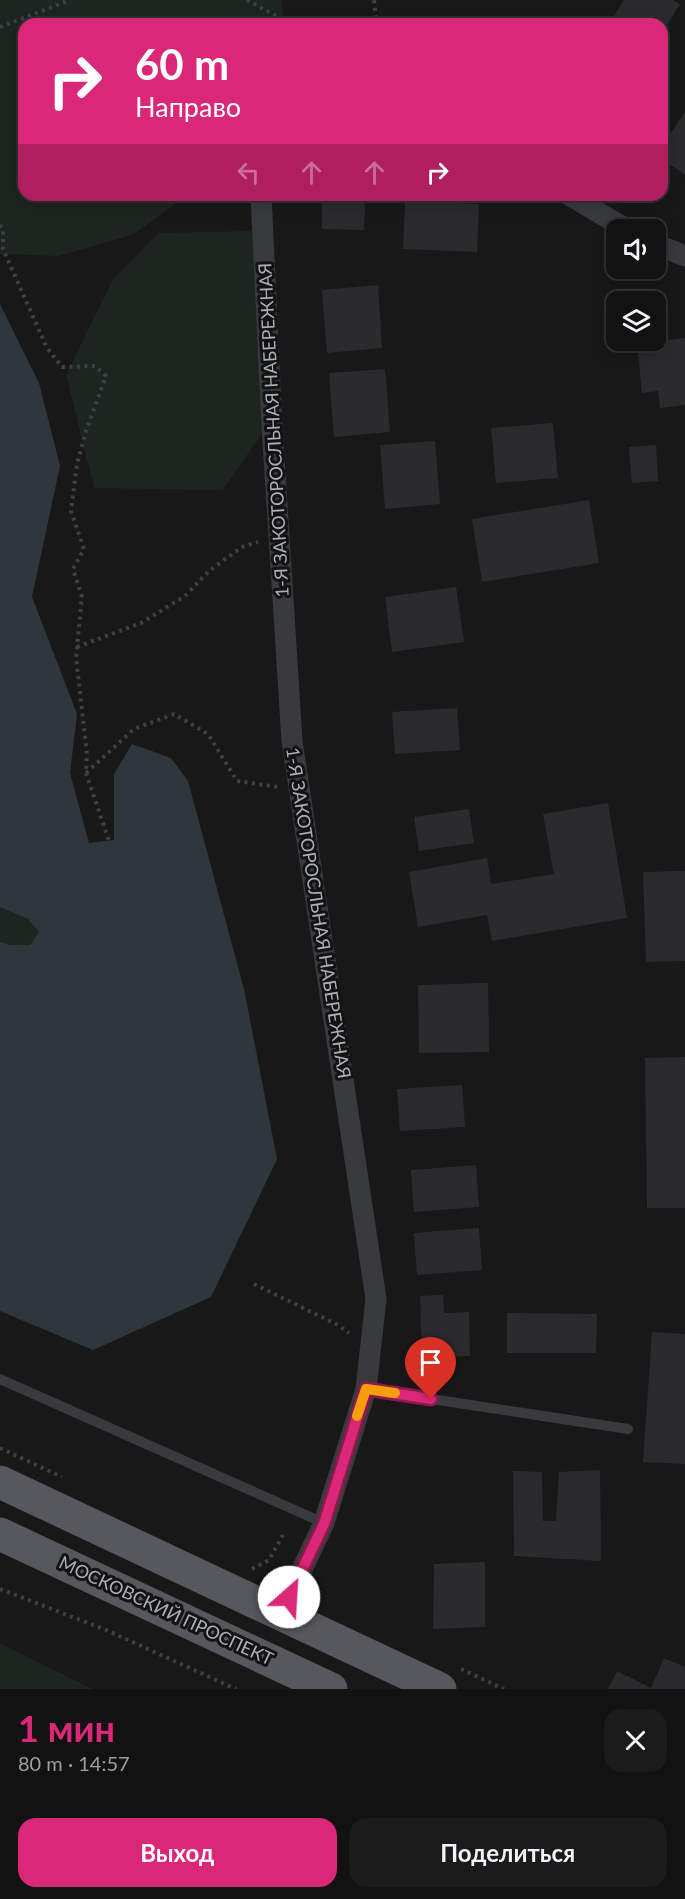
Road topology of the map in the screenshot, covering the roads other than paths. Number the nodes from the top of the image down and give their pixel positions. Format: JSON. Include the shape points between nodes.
{"nodes":[{"id":1,"x":261,"y":201,"type":"edge"},
{"id":2,"x":579,"y":201,"type":"edge"},
{"id":3,"x":609,"y":219,"type":"edge"},
{"id":4,"x":666,"y":248,"type":"edge"},
{"id":5,"x":685,"y":256,"type":"edge"},
{"id":6,"x":0,"y":1379,"type":"edge"},
{"id":7,"x":366,"y":1389,"type":"junction"},
{"id":8,"x":628,"y":1429,"type":"dead end"},
{"id":9,"x":0,"y":1482,"type":"edge"},
{"id":10,"x":324,"y":1524,"type":"junction"},
{"id":11,"x":0,"y":1534,"type":"edge"},
{"id":12,"x":281,"y":1614,"type":"junction"},
{"id":13,"x":446,"y":1677,"type":"edge"},
{"id":14,"x":331,"y":1689,"type":"edge"}],
"edges":[{"from":1,"to":7,"type":"street","name":"1-Я ЗАКОТОРОСЛЬНАЯ НАБЕРЕЖНАЯ","via":[[292,741],[376,1299]]},
{"from":2,"to":3,"type":"street"},
{"from":4,"to":5,"type":"street"},
{"from":6,"to":10,"type":"lane"},
{"from":7,"to":8,"type":"lane"},
{"from":7,"to":10,"type":"street","name":"1-Я ЗАКОТОРОСЛЬНАЯ НАБЕРЕЖНАЯ"},
{"from":9,"to":12,"type":"main road"},
{"from":10,"to":12,"type":"street","name":"1-Я ЗАКОТОРОСЛЬНАЯ НАБЕРЕЖНАЯ"},
{"from":11,"to":14,"type":"main road","name":"МОСКОВСКИЙ ПРОСПЕКТ"},
{"from":12,"to":13,"type":"main road"}]}
